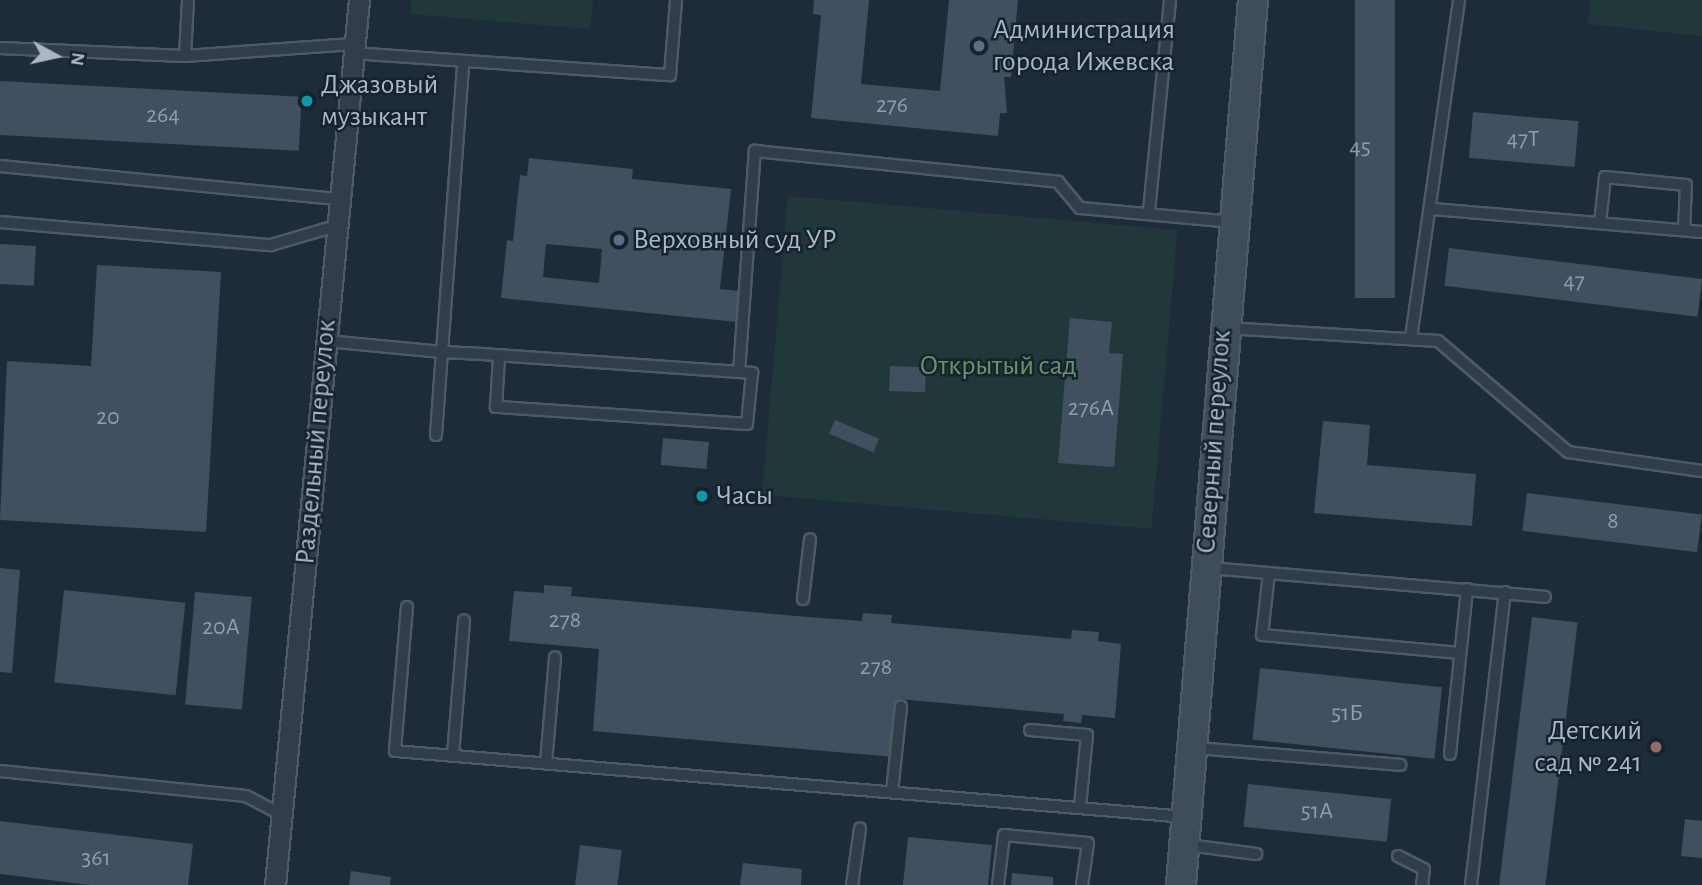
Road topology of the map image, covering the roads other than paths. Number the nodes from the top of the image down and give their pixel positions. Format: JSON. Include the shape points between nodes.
{"nodes":[{"id":1,"x":188,"y":0,"type":"edge"},
{"id":2,"x":359,"y":0,"type":"edge"},
{"id":3,"x":676,"y":0,"type":"edge"},
{"id":4,"x":1170,"y":0,"type":"edge"},
{"id":5,"x":1253,"y":0,"type":"edge"},
{"id":6,"x":1459,"y":0,"type":"edge"},
{"id":7,"x":0,"y":48,"type":"edge"},
{"id":8,"x":352,"y":49,"type":"junction"},
{"id":9,"x":185,"y":56,"type":"junction"},
{"id":10,"x":463,"y":62,"type":"junction"},
{"id":11,"x":0,"y":166,"type":"edge"},
{"id":12,"x":339,"y":199,"type":"junction"},
{"id":13,"x":1433,"y":209,"type":"junction"},
{"id":14,"x":1149,"y":211,"type":"junction"},
{"id":15,"x":0,"y":222,"type":"edge"},
{"id":16,"x":1233,"y":222,"type":"junction"},
{"id":17,"x":1600,"y":223,"type":"junction"},
{"id":18,"x":336,"y":226,"type":"junction"},
{"id":19,"x":1684,"y":230,"type":"junction"},
{"id":20,"x":1702,"y":232,"type":"edge"},
{"id":21,"x":1223,"y":328,"type":"junction"},
{"id":22,"x":1411,"y":338,"type":"junction"},
{"id":23,"x":326,"y":341,"type":"junction"},
{"id":24,"x":442,"y":352,"type":"junction"},
{"id":25,"x":499,"y":356,"type":"junction"},
{"id":26,"x":739,"y":372,"type":"junction"},
{"id":27,"x":436,"y":435,"type":"dead end"},
{"id":28,"x":1702,"y":471,"type":"edge"},
{"id":29,"x":810,"y":539,"type":"dead end"},
{"id":30,"x":1205,"y":567,"type":"junction"},
{"id":31,"x":1269,"y":573,"type":"junction"},
{"id":32,"x":1467,"y":589,"type":"junction"},
{"id":33,"x":1505,"y":592,"type":"junction"},
{"id":34,"x":1545,"y":597,"type":"dead end"},
{"id":35,"x":803,"y":599,"type":"dead end"},
{"id":36,"x":407,"y":607,"type":"dead end"},
{"id":37,"x":464,"y":620,"type":"dead end"},
{"id":38,"x":1460,"y":653,"type":"junction"},
{"id":39,"x":555,"y":657,"type":"dead end"},
{"id":40,"x":901,"y":706,"type":"dead end"},
{"id":41,"x":1030,"y":730,"type":"dead end"},
{"id":42,"x":1191,"y":748,"type":"junction"},
{"id":43,"x":1450,"y":754,"type":"dead end"},
{"id":44,"x":453,"y":755,"type":"junction"},
{"id":45,"x":546,"y":763,"type":"junction"},
{"id":46,"x":1400,"y":765,"type":"dead end"},
{"id":47,"x":0,"y":771,"type":"edge"},
{"id":48,"x":892,"y":792,"type":"junction"},
{"id":49,"x":1080,"y":807,"type":"junction"},
{"id":50,"x":282,"y":816,"type":"junction"},
{"id":51,"x":860,"y":829,"type":"dead end"},
{"id":52,"x":1185,"y":831,"type":"junction"},
{"id":53,"x":1256,"y":853,"type":"dead end"},
{"id":54,"x":1398,"y":856,"type":"dead end"},
{"id":55,"x":275,"y":885,"type":"edge"},
{"id":56,"x":852,"y":885,"type":"edge"},
{"id":57,"x":998,"y":885,"type":"edge"},
{"id":58,"x":1082,"y":885,"type":"edge"},
{"id":59,"x":1181,"y":885,"type":"edge"},
{"id":60,"x":1422,"y":885,"type":"edge"},
{"id":61,"x":1471,"y":885,"type":"edge"}],
"edges":[{"from":1,"to":9,"type":"lane"},
{"from":2,"to":8,"type":"street","name":"Раздельный переулок"},
{"from":3,"to":10,"type":"lane","via":[[670,75]]},
{"from":4,"to":14,"type":"lane"},
{"from":5,"to":16,"type":"street","name":"Северный переулок"},
{"from":6,"to":13,"type":"lane"},
{"from":7,"to":9,"type":"lane"},
{"from":8,"to":9,"type":"lane"},
{"from":8,"to":10,"type":"lane"},
{"from":8,"to":12,"type":"street","name":"Раздельный переулок"},
{"from":10,"to":24,"type":"lane"},
{"from":11,"to":12,"type":"lane"},
{"from":12,"to":18,"type":"street","name":"Раздельный переулок"},
{"from":13,"to":17,"type":"lane"},
{"from":13,"to":22,"type":"lane"},
{"from":14,"to":16,"type":"lane"},
{"from":14,"to":26,"type":"lane","via":[[1080,208],[1058,183],[755,151]]},
{"from":15,"to":18,"type":"lane","via":[[271,245]]},
{"from":16,"to":21,"type":"street","name":"Северный переулок"},
{"from":17,"to":19,"type":"lane"},
{"from":17,"to":19,"type":"lane","via":[[1605,177],[1686,185]]},
{"from":18,"to":23,"type":"street","name":"Раздельный переулок"},
{"from":19,"to":20,"type":"lane"},
{"from":21,"to":22,"type":"lane"},
{"from":21,"to":30,"type":"street","name":"Северный переулок"},
{"from":22,"to":28,"type":"lane","via":[[1438,341],[1568,452]]},
{"from":23,"to":24,"type":"lane"},
{"from":23,"to":50,"type":"street","name":"Раздельный переулок"},
{"from":24,"to":25,"type":"lane"},
{"from":24,"to":27,"type":"lane"},
{"from":25,"to":26,"type":"lane"},
{"from":25,"to":26,"type":"lane","via":[[496,407],[747,424],[752,373]]},
{"from":29,"to":35,"type":"lane"},
{"from":30,"to":31,"type":"lane"},
{"from":30,"to":42,"type":"street","name":"Северный переулок"},
{"from":31,"to":32,"type":"lane"},
{"from":31,"to":38,"type":"lane","via":[[1262,635]]},
{"from":32,"to":33,"type":"lane"},
{"from":32,"to":38,"type":"lane"},
{"from":33,"to":34,"type":"lane"},
{"from":33,"to":61,"type":"lane"},
{"from":36,"to":44,"type":"lane","via":[[395,751]]},
{"from":37,"to":44,"type":"lane"},
{"from":38,"to":43,"type":"lane"},
{"from":39,"to":45,"type":"lane"},
{"from":40,"to":48,"type":"lane"},
{"from":41,"to":49,"type":"lane","via":[[1087,736]]},
{"from":42,"to":46,"type":"lane"},
{"from":42,"to":52,"type":"street","name":"Северный переулок"},
{"from":44,"to":45,"type":"lane"},
{"from":45,"to":48,"type":"lane"},
{"from":47,"to":50,"type":"lane","via":[[246,796]]},
{"from":48,"to":49,"type":"lane"},
{"from":49,"to":52,"type":"lane"},
{"from":50,"to":55,"type":"street","name":"Раздельный переулок"},
{"from":51,"to":56,"type":"lane"},
{"from":52,"to":53,"type":"lane"},
{"from":52,"to":59,"type":"street","name":"Северный переулок"},
{"from":54,"to":60,"type":"lane","via":[[1424,869]]},
{"from":57,"to":58,"type":"lane","via":[[1004,835],[1088,843]]}]}
